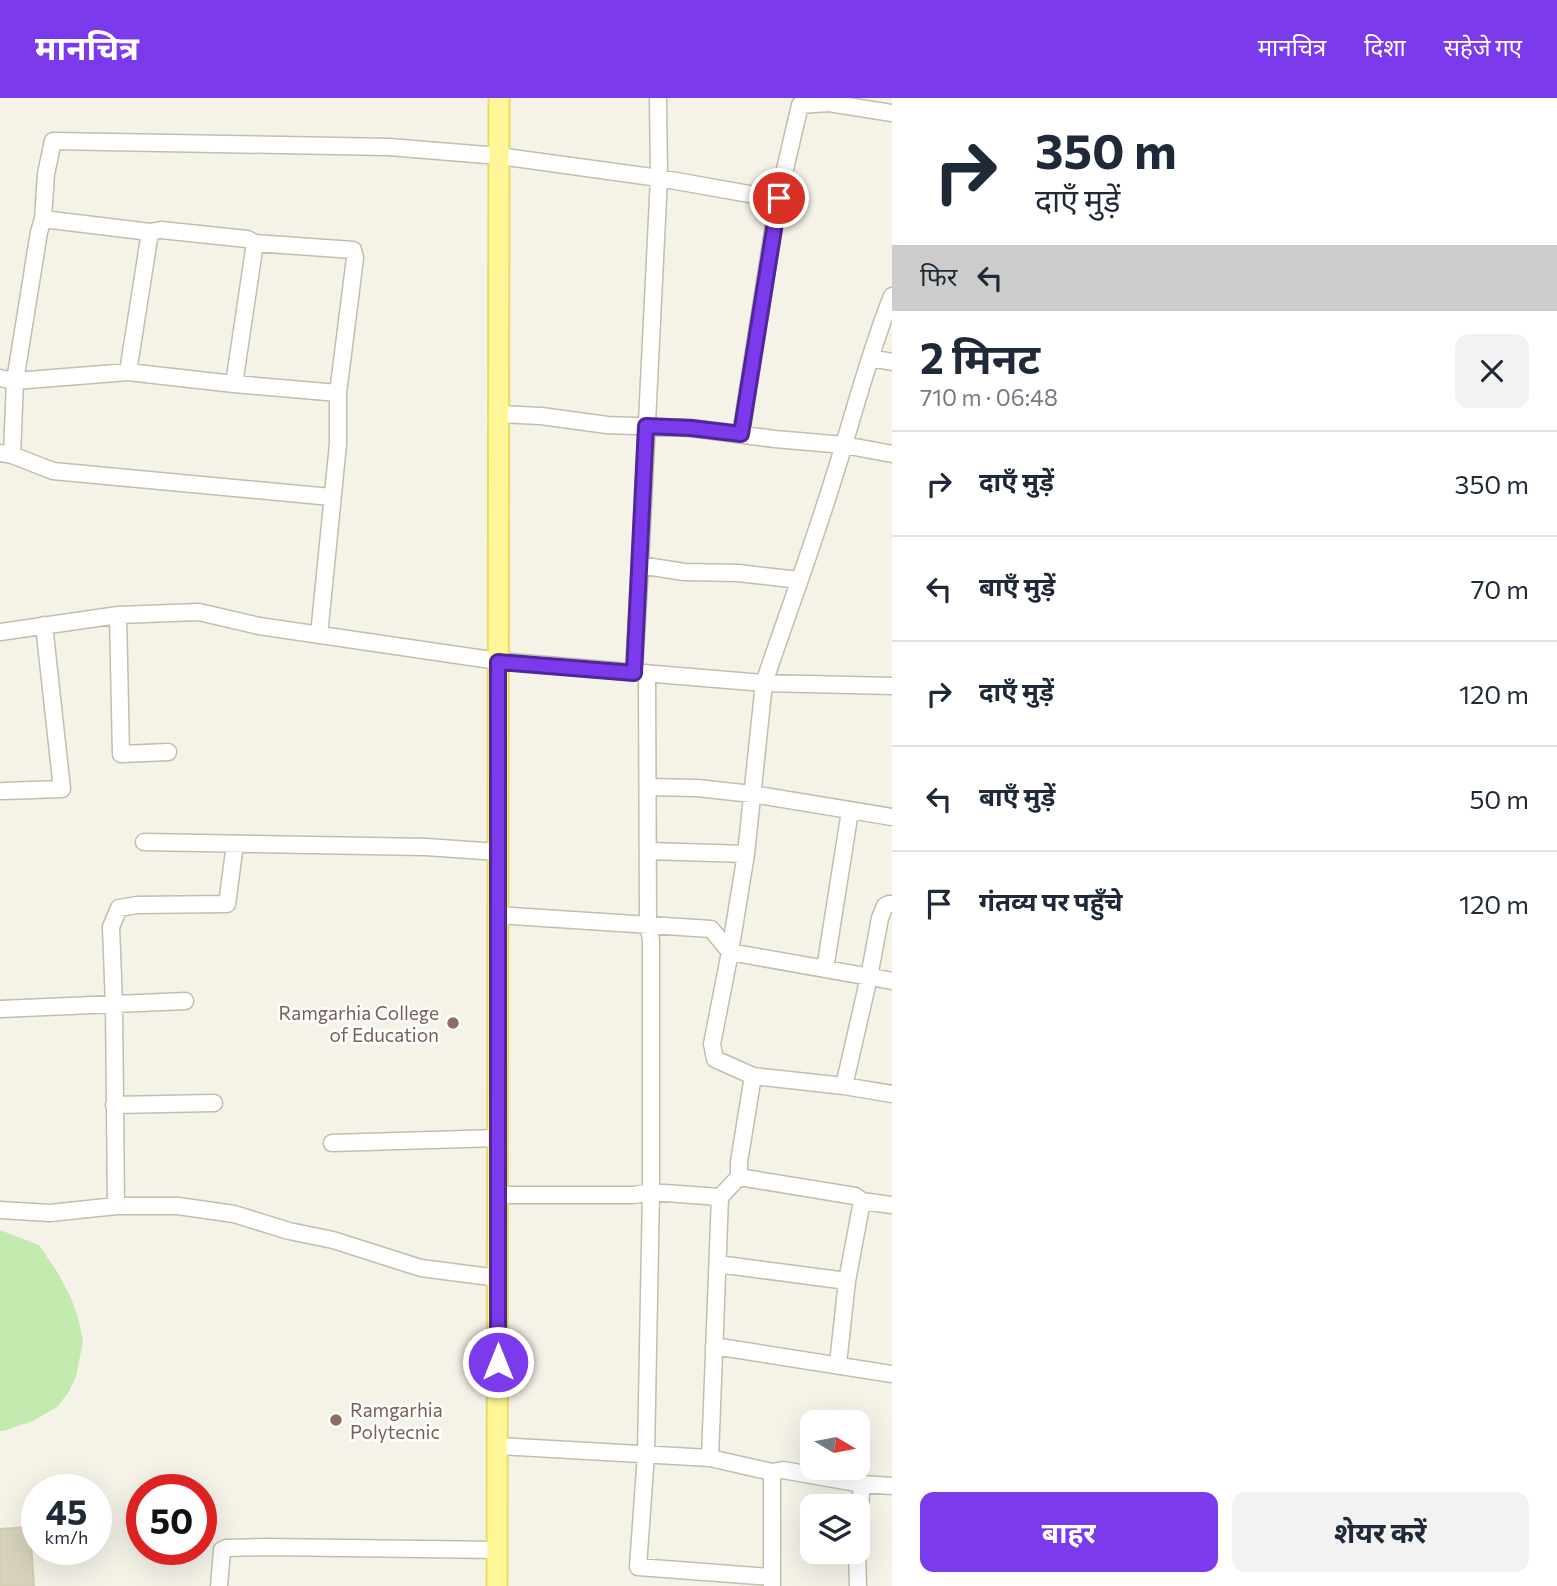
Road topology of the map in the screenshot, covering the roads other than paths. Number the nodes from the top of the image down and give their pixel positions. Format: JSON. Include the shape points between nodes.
{"nodes":[{"id":1,"x":499,"y":98,"type":"edge"},
{"id":2,"x":658,"y":98,"type":"edge"},
{"id":3,"x":829,"y":100,"type":"edge"},
{"id":4,"x":892,"y":113,"type":"edge"},
{"id":5,"x":499,"y":156,"type":"junction"},
{"id":6,"x":659,"y":178,"type":"junction"},
{"id":7,"x":778,"y":200,"type":"junction"},
{"id":8,"x":43,"y":219,"type":"junction"},
{"id":9,"x":149,"y":232,"type":"junction"},
{"id":10,"x":255,"y":243,"type":"junction"},
{"id":11,"x":892,"y":296,"type":"edge"},
{"id":12,"x":870,"y":358,"type":"junction"},
{"id":13,"x":892,"y":362,"type":"edge"},
{"id":14,"x":128,"y":372,"type":"junction"},
{"id":15,"x":8,"y":379,"type":"edge"},
{"id":16,"x":234,"y":384,"type":"junction"},
{"id":17,"x":338,"y":393,"type":"junction"},
{"id":18,"x":499,"y":414,"type":"junction"},
{"id":19,"x":646,"y":426,"type":"junction"},
{"id":20,"x":741,"y":434,"type":"junction"},
{"id":21,"x":844,"y":445,"type":"junction"},
{"id":22,"x":6,"y":454,"type":"edge"},
{"id":23,"x":892,"y":454,"type":"edge"},
{"id":24,"x":331,"y":497,"type":"junction"},
{"id":25,"x":640,"y":565,"type":"junction"},
{"id":26,"x":799,"y":580,"type":"junction"},
{"id":27,"x":118,"y":615,"type":"junction"},
{"id":28,"x":44,"y":625,"type":"junction"},
{"id":29,"x":0,"y":632,"type":"edge"},
{"id":30,"x":320,"y":635,"type":"junction"},
{"id":31,"x":498,"y":662,"type":"junction"},
{"id":32,"x":640,"y":673,"type":"junction"},
{"id":33,"x":764,"y":683,"type":"junction"},
{"id":34,"x":892,"y":686,"type":"edge"},
{"id":35,"x":168,"y":752,"type":"dead end"},
{"id":36,"x":648,"y":787,"type":"junction"},
{"id":37,"x":2,"y":791,"type":"dead end"},
{"id":38,"x":752,"y":794,"type":"junction"},
{"id":39,"x":850,"y":811,"type":"junction"},
{"id":40,"x":892,"y":817,"type":"edge"},
{"id":41,"x":144,"y":842,"type":"dead end"},
{"id":42,"x":235,"y":844,"type":"junction"},
{"id":43,"x":649,"y":851,"type":"junction"},
{"id":44,"x":498,"y":852,"type":"junction"},
{"id":45,"x":746,"y":855,"type":"junction"},
{"id":46,"x":892,"y":904,"type":"edge"},
{"id":47,"x":498,"y":915,"type":"junction"},
{"id":48,"x":648,"y":924,"type":"junction"},
{"id":49,"x":730,"y":952,"type":"junction"},
{"id":50,"x":825,"y":969,"type":"junction"},
{"id":51,"x":869,"y":977,"type":"junction"},
{"id":52,"x":892,"y":981,"type":"edge"},
{"id":53,"x":185,"y":1002,"type":"dead end"},
{"id":54,"x":114,"y":1004,"type":"junction"},
{"id":55,"x":0,"y":1009,"type":"edge"},
{"id":56,"x":753,"y":1076,"type":"junction"},
{"id":57,"x":844,"y":1086,"type":"junction"},
{"id":58,"x":892,"y":1094,"type":"edge"},
{"id":59,"x":214,"y":1104,"type":"dead end"},
{"id":60,"x":114,"y":1105,"type":"junction"},
{"id":61,"x":498,"y":1138,"type":"junction"},
{"id":62,"x":332,"y":1143,"type":"dead end"},
{"id":63,"x":739,"y":1177,"type":"junction"},
{"id":64,"x":651,"y":1192,"type":"junction"},
{"id":65,"x":498,"y":1195,"type":"junction"},
{"id":66,"x":720,"y":1197,"type":"junction"},
{"id":67,"x":862,"y":1201,"type":"junction"},
{"id":68,"x":892,"y":1205,"type":"edge"},
{"id":69,"x":116,"y":1206,"type":"junction"},
{"id":70,"x":0,"y":1210,"type":"edge"},
{"id":71,"x":718,"y":1264,"type":"junction"},
{"id":72,"x":498,"y":1278,"type":"junction"},
{"id":73,"x":847,"y":1281,"type":"junction"},
{"id":74,"x":714,"y":1346,"type":"junction"},
{"id":75,"x":838,"y":1364,"type":"junction"},
{"id":76,"x":892,"y":1374,"type":"edge"},
{"id":77,"x":498,"y":1446,"type":"junction"},
{"id":78,"x":646,"y":1454,"type":"junction"},
{"id":79,"x":710,"y":1458,"type":"junction"},
{"id":80,"x":772,"y":1472,"type":"junction"},
{"id":81,"x":862,"y":1484,"type":"junction"},
{"id":82,"x":892,"y":1486,"type":"edge"},
{"id":83,"x":861,"y":1494,"type":"edge"},
{"id":84,"x":498,"y":1550,"type":"junction"},
{"id":85,"x":857,"y":1564,"type":"edge"},
{"id":86,"x":772,"y":1582,"type":"edge"},
{"id":87,"x":219,"y":1586,"type":"edge"},
{"id":88,"x":497,"y":1586,"type":"edge"},
{"id":89,"x":858,"y":1586,"type":"edge"}],
"edges":[{"from":1,"to":5,"type":"main road"},
{"from":2,"to":6,"type":"street"},
{"from":3,"to":4,"type":"street"},
{"from":3,"to":7,"type":"street","via":[[800,105]]},
{"from":5,"to":6,"type":"street"},
{"from":5,"to":8,"type":"street","via":[[389,147],[53,141]]},
{"from":5,"to":18,"type":"main road"},
{"from":6,"to":7,"type":"street"},
{"from":6,"to":19,"type":"street"},
{"from":7,"to":20,"type":"street"},
{"from":8,"to":9,"type":"street"},
{"from":8,"to":15,"type":"street"},
{"from":9,"to":10,"type":"street"},
{"from":9,"to":14,"type":"street"},
{"from":10,"to":16,"type":"street"},
{"from":10,"to":17,"type":"street","via":[[353,250]]},
{"from":11,"to":12,"type":"street"},
{"from":12,"to":13,"type":"street"},
{"from":12,"to":21,"type":"street"},
{"from":14,"to":15,"type":"street"},
{"from":14,"to":16,"type":"street"},
{"from":15,"to":22,"type":"street"},
{"from":16,"to":17,"type":"street"},
{"from":17,"to":24,"type":"street"},
{"from":18,"to":19,"type":"street"},
{"from":18,"to":31,"type":"main road"},
{"from":19,"to":20,"type":"street"},
{"from":19,"to":25,"type":"street"},
{"from":20,"to":21,"type":"street"},
{"from":21,"to":23,"type":"street"},
{"from":21,"to":26,"type":"street"},
{"from":22,"to":24,"type":"street","via":[[53,471]]},
{"from":24,"to":30,"type":"street"},
{"from":25,"to":26,"type":"street"},
{"from":25,"to":32,"type":"street"},
{"from":26,"to":33,"type":"street"},
{"from":27,"to":28,"type":"street"},
{"from":27,"to":30,"type":"street","via":[[199,612]]},
{"from":27,"to":35,"type":"street","via":[[121,754]]},
{"from":28,"to":29,"type":"street"},
{"from":28,"to":37,"type":"street","via":[[62,789]]},
{"from":30,"to":31,"type":"street"},
{"from":31,"to":32,"type":"street"},
{"from":31,"to":44,"type":"main road"},
{"from":32,"to":33,"type":"street"},
{"from":32,"to":36,"type":"street"},
{"from":33,"to":34,"type":"street"},
{"from":33,"to":38,"type":"street"},
{"from":36,"to":38,"type":"street"},
{"from":36,"to":43,"type":"street"},
{"from":38,"to":39,"type":"street"},
{"from":38,"to":45,"type":"street"},
{"from":39,"to":40,"type":"street"},
{"from":39,"to":50,"type":"street"},
{"from":41,"to":42,"type":"street"},
{"from":42,"to":44,"type":"street"},
{"from":42,"to":54,"type":"street","via":[[227,904],[118,908],[111,927]]},
{"from":43,"to":45,"type":"street"},
{"from":43,"to":48,"type":"street"},
{"from":44,"to":47,"type":"main road"},
{"from":45,"to":49,"type":"street"},
{"from":46,"to":51,"type":"street","via":[[885,906],[880,918]]},
{"from":47,"to":48,"type":"street"},
{"from":47,"to":61,"type":"main road"},
{"from":48,"to":49,"type":"street","via":[[711,929]]},
{"from":48,"to":64,"type":"street"},
{"from":49,"to":50,"type":"street"},
{"from":49,"to":56,"type":"street","via":[[712,1044],[715,1059]]},
{"from":50,"to":51,"type":"street"},
{"from":51,"to":52,"type":"street"},
{"from":51,"to":57,"type":"street"},
{"from":53,"to":54,"type":"street"},
{"from":54,"to":55,"type":"street"},
{"from":54,"to":60,"type":"street"},
{"from":56,"to":57,"type":"street"},
{"from":56,"to":63,"type":"street"},
{"from":57,"to":58,"type":"street"},
{"from":59,"to":60,"type":"street"},
{"from":60,"to":69,"type":"street"},
{"from":61,"to":62,"type":"street"},
{"from":61,"to":65,"type":"main road"},
{"from":63,"to":66,"type":"street"},
{"from":63,"to":67,"type":"street","via":[[855,1196]]},
{"from":64,"to":65,"type":"street"},
{"from":64,"to":66,"type":"street"},
{"from":64,"to":78,"type":"street"},
{"from":65,"to":72,"type":"main road"},
{"from":66,"to":71,"type":"street"},
{"from":67,"to":68,"type":"street"},
{"from":67,"to":73,"type":"street"},
{"from":69,"to":70,"type":"street","via":[[50,1213]]},
{"from":69,"to":72,"type":"street","via":[[178,1206],[234,1214],[421,1268]]},
{"from":71,"to":73,"type":"street"},
{"from":71,"to":74,"type":"street"},
{"from":72,"to":77,"type":"main road"},
{"from":73,"to":75,"type":"street"},
{"from":74,"to":75,"type":"street"},
{"from":74,"to":79,"type":"street"},
{"from":75,"to":76,"type":"street"},
{"from":77,"to":78,"type":"street"},
{"from":77,"to":84,"type":"main road"},
{"from":78,"to":79,"type":"street"},
{"from":78,"to":86,"type":"street","via":[[638,1567]]},
{"from":79,"to":80,"type":"street"},
{"from":80,"to":81,"type":"street"},
{"from":80,"to":86,"type":"street"},
{"from":81,"to":82,"type":"street"},
{"from":81,"to":83,"type":"street"},
{"from":84,"to":87,"type":"street","via":[[226,1548],[222,1550]]},
{"from":84,"to":88,"type":"main road"},
{"from":85,"to":89,"type":"street"}]}
